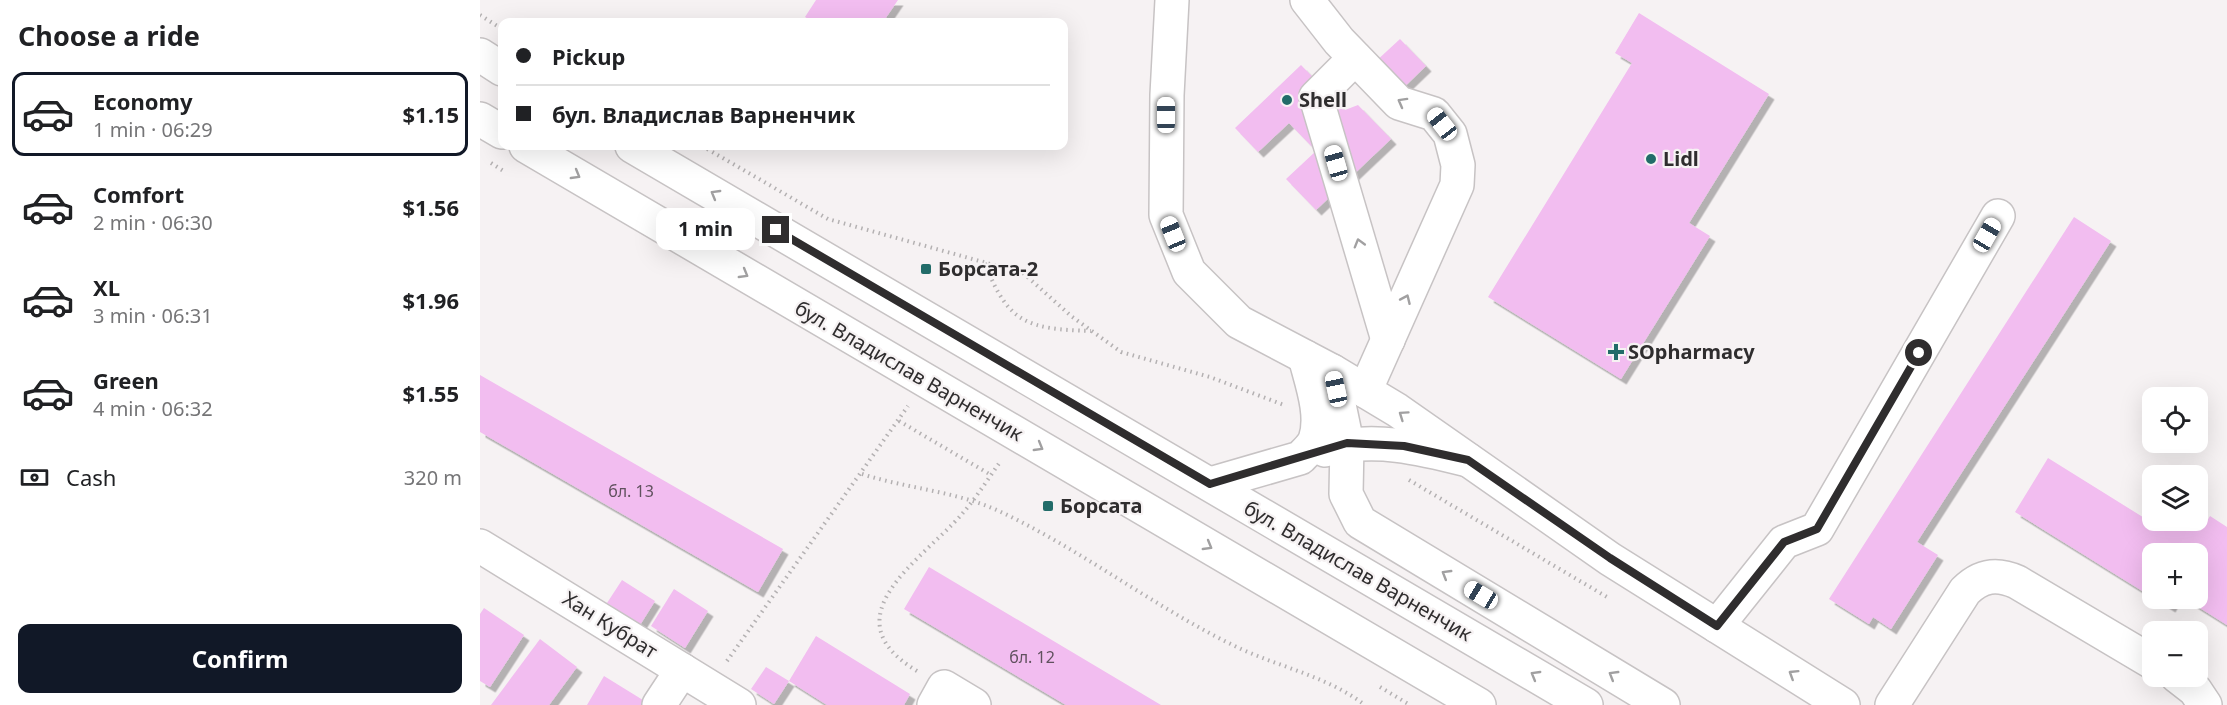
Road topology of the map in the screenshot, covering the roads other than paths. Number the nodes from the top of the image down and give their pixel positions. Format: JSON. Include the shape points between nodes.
{"nodes":[{"id":1,"x":1172,"y":0,"type":"edge"},
{"id":2,"x":1307,"y":0,"type":"edge"},
{"id":3,"x":480,"y":55,"type":"edge"},
{"id":4,"x":1355,"y":58,"type":"junction"},
{"id":5,"x":498,"y":66,"type":"edge"},
{"id":6,"x":480,"y":119,"type":"edge"},
{"id":7,"x":498,"y":130,"type":"edge"},
{"id":8,"x":533,"y":150,"type":"edge"},
{"id":9,"x":639,"y":150,"type":"edge"},
{"id":10,"x":1998,"y":216,"type":"dead end"},
{"id":11,"x":1388,"y":340,"type":"junction"},
{"id":12,"x":1319,"y":364,"type":"junction"},
{"id":13,"x":1365,"y":391,"type":"junction"},
{"id":14,"x":1347,"y":443,"type":"junction"},
{"id":15,"x":1300,"y":458,"type":"junction"},
{"id":16,"x":1468,"y":460,"type":"junction"},
{"id":17,"x":1210,"y":484,"type":"junction"},
{"id":18,"x":481,"y":549,"type":"edge"},
{"id":19,"x":1717,"y":626,"type":"junction"},
{"id":20,"x":2142,"y":656,"type":"edge"},
{"id":21,"x":682,"y":670,"type":"junction"},
{"id":22,"x":2191,"y":687,"type":"edge"},
{"id":23,"x":939,"y":696,"type":"edge"},
{"id":24,"x":660,"y":705,"type":"edge"},
{"id":25,"x":740,"y":705,"type":"edge"},
{"id":26,"x":974,"y":705,"type":"edge"},
{"id":27,"x":1479,"y":705,"type":"edge"},
{"id":28,"x":1586,"y":705,"type":"edge"},
{"id":29,"x":1663,"y":705,"type":"edge"},
{"id":30,"x":1843,"y":705,"type":"edge"},
{"id":31,"x":1892,"y":705,"type":"edge"},
{"id":32,"x":2205,"y":705,"type":"edge"}],
"edges":[{"from":1,"to":12,"type":"main road","via":[[1166,215],[1189,272],[1239,322]]},
{"from":2,"to":4,"type":"main road"},
{"from":3,"to":5,"type":"main road"},
{"from":11,"to":4,"type":"main road","one_way":true,"via":[[1316,97]]},
{"from":11,"to":4,"type":"main road","one_way":true,"via":[[1456,184],[1458,165],[1450,134],[1434,114],[1399,103]]},
{"from":6,"to":7,"type":"main road"},
{"from":8,"to":27,"type":"main road","name":"бул. Владислав Варненчик","one_way":true},
{"from":17,"to":9,"type":"main road","name":"бул. Владислав Варненчик","one_way":true},
{"from":10,"to":19,"type":"main road","via":[[1817,529],[1784,542]]},
{"from":11,"to":13,"type":"main road"},
{"from":12,"to":13,"type":"main road"},
{"from":12,"to":14,"type":"main road"},
{"from":12,"to":15,"type":"main road","via":[[1315,440]]},
{"from":16,"to":13,"type":"main road","one_way":true},
{"from":14,"to":15,"type":"main road"},
{"from":14,"to":16,"type":"main road","via":[[1404,446]]},
{"from":29,"to":14,"type":"main road","one_way":true,"via":[[1360,522],[1346,494]]},
{"from":15,"to":17,"type":"main road"},
{"from":16,"to":19,"type":"main road"},
{"from":28,"to":17,"type":"main road","name":"бул. Владислав Варненчик","one_way":true},
{"from":18,"to":21,"type":"main road","name":"Хан Кубрат"},
{"from":30,"to":19,"type":"main road","one_way":true},
{"from":20,"to":31,"type":"main road","via":[[2017,582],[1995,575],[1984,577],[1965,591]]},
{"from":21,"to":24,"type":"main road"},
{"from":21,"to":25,"type":"main road","name":"Хан Кубрат"},
{"from":22,"to":32,"type":"main road"},
{"from":23,"to":26,"type":"main road"}]}
